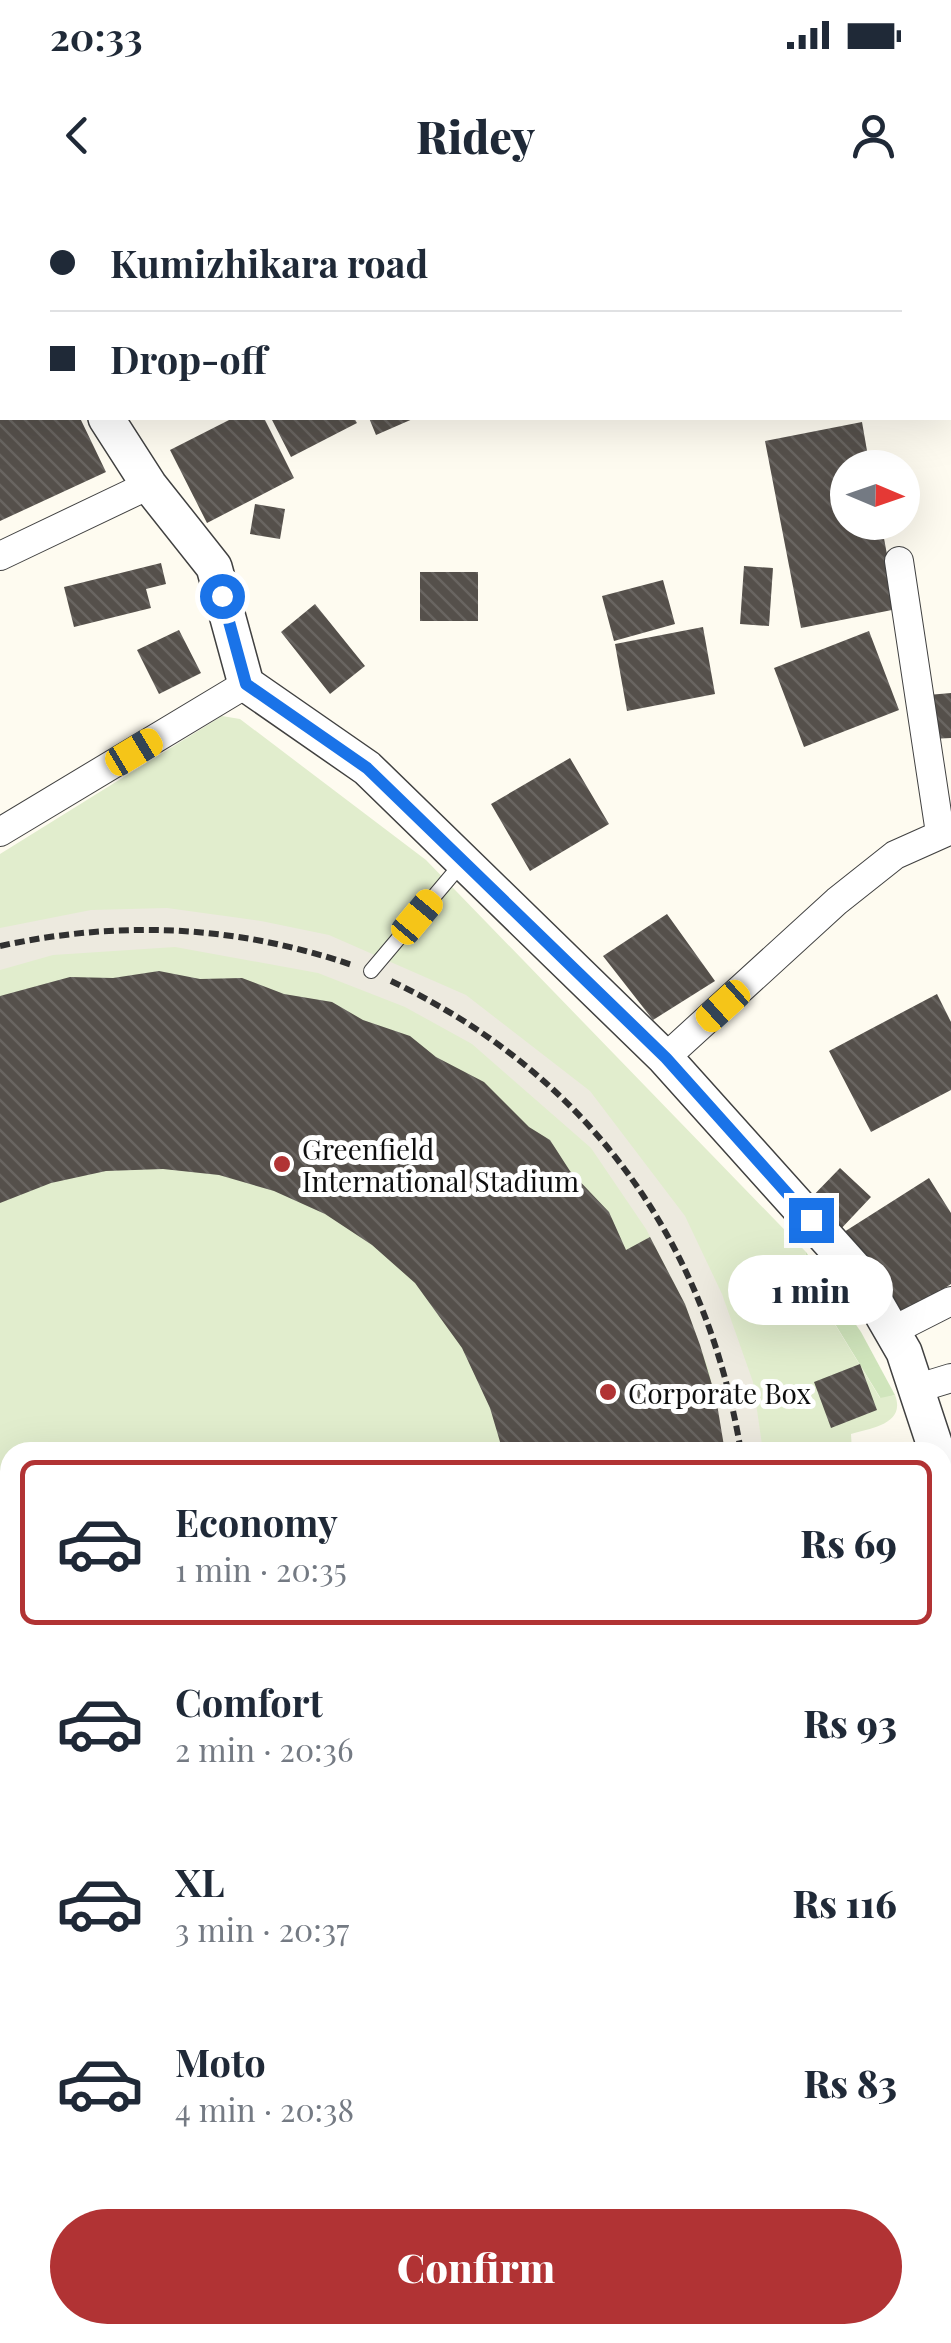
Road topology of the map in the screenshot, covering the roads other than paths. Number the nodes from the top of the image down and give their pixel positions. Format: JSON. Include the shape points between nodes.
{"nodes":[{"id":1,"x":107,"y":420,"type":"edge"},
{"id":2,"x":149,"y":485,"type":"junction"},
{"id":3,"x":0,"y":556,"type":"edge"},
{"id":4,"x":899,"y":562,"type":"dead end"},
{"id":5,"x":246,"y":684,"type":"junction"},
{"id":6,"x":0,"y":832,"type":"edge"},
{"id":7,"x":946,"y":832,"type":"edge"},
{"id":8,"x":463,"y":862,"type":"junction"},
{"id":9,"x":372,"y":972,"type":"road end"},
{"id":10,"x":666,"y":1058,"type":"junction"},
{"id":11,"x":951,"y":1300,"type":"edge"},
{"id":12,"x":892,"y":1331,"type":"junction"},
{"id":13,"x":951,"y":1378,"type":"edge"},
{"id":14,"x":916,"y":1389,"type":"junction"},
{"id":15,"x":934,"y":1442,"type":"edge"}],
"edges":[{"from":1,"to":2,"type":"street"},
{"from":2,"to":3,"type":"street"},
{"from":2,"to":5,"type":"street","via":[[214,567]]},
{"from":4,"to":7,"type":"street"},
{"from":5,"to":6,"type":"street"},
{"from":5,"to":8,"type":"street","via":[[367,768]]},
{"from":7,"to":10,"type":"street","via":[[895,856],[837,901]]},
{"from":8,"to":9,"type":"lane"},
{"from":8,"to":10,"type":"street"},
{"from":10,"to":12,"type":"street","via":[[859,1274]]},
{"from":11,"to":12,"type":"street"},
{"from":12,"to":14,"type":"street"},
{"from":13,"to":14,"type":"street"},
{"from":14,"to":15,"type":"street"}]}
